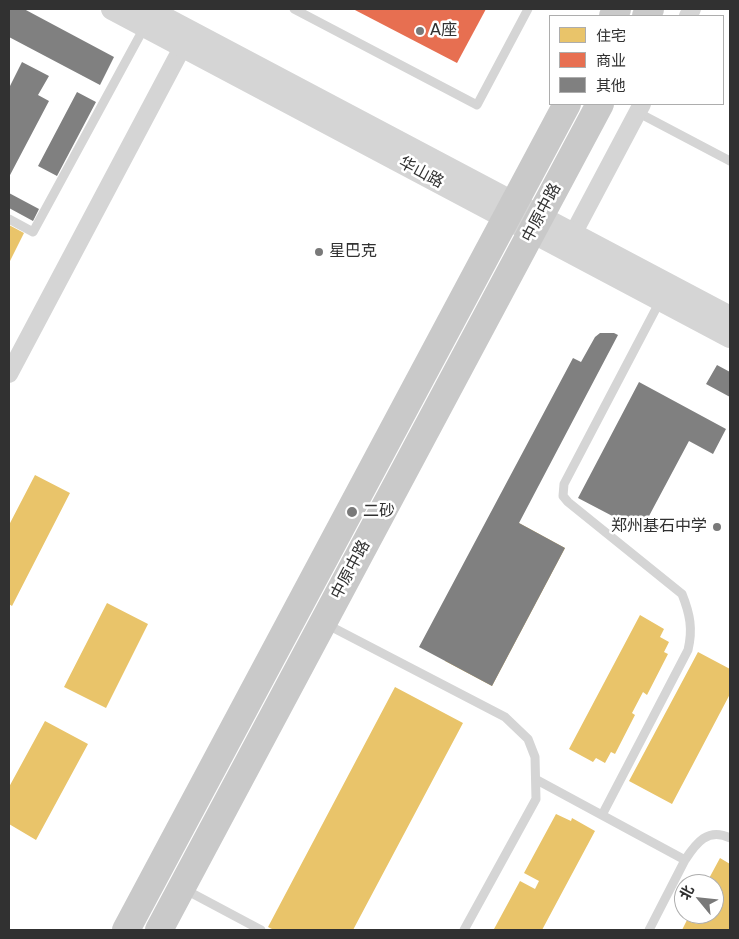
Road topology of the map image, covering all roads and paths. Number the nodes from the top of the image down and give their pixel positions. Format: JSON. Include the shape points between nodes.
{"nodes":[{"id":1,"x":112,"y":9,"type":"edge"},
{"id":2,"x":294,"y":9,"type":"edge"},
{"id":3,"x":528,"y":9,"type":"edge"},
{"id":4,"x":146,"y":18,"type":"edge"},
{"id":5,"x":183,"y":46,"type":"junction"},
{"id":6,"x":566,"y":105,"type":"edge"},
{"id":7,"x":599,"y":105,"type":"edge"},
{"id":8,"x":640,"y":108,"type":"edge"},
{"id":9,"x":730,"y":161,"type":"edge"},
{"id":10,"x":510,"y":210,"type":"junction"},
{"id":11,"x":9,"y":219,"type":"edge"},
{"id":12,"x":536,"y":224,"type":"junction"},
{"id":13,"x":573,"y":234,"type":"junction"},
{"id":14,"x":661,"y":300,"type":"junction"},
{"id":15,"x":730,"y":317,"type":"edge"},
{"id":16,"x":730,"y":337,"type":"edge"},
{"id":17,"x":9,"y":374,"type":"edge"},
{"id":18,"x":323,"y":623,"type":"junction"},
{"id":19,"x":537,"y":780,"type":"junction"},
{"id":20,"x":602,"y":815,"type":"junction"},
{"id":21,"x":730,"y":838,"type":"edge"},
{"id":22,"x":685,"y":860,"type":"junction"},
{"id":23,"x":181,"y":888,"type":"junction"},
{"id":24,"x":651,"y":929,"type":"edge"},
{"id":25,"x":126,"y":930,"type":"edge"},
{"id":26,"x":159,"y":930,"type":"edge"},
{"id":27,"x":261,"y":930,"type":"edge"},
{"id":28,"x":464,"y":930,"type":"edge"}],
"edges":[{"from":1,"to":4,"type":"street","name":"华山路"},
{"from":2,"to":3,"type":"lane","via":[[478,105]]},
{"from":4,"to":5,"type":"street","name":"华山路"},
{"from":4,"to":10,"type":"street","name":"华山路"},
{"from":4,"to":11,"type":"lane","via":[[33,232]]},
{"from":5,"to":10,"type":"street","name":"华山路"},
{"from":5,"to":17,"type":"street"},
{"from":6,"to":10,"type":"main road","name":"中原中路"},
{"from":7,"to":12,"type":"main road","name":"中原中路"},
{"from":8,"to":9,"type":"lane"},
{"from":8,"to":13,"type":"street"},
{"from":10,"to":12,"type":"street","name":"华山路"},
{"from":10,"to":25,"type":"main road","name":"中原中路"},
{"from":12,"to":13,"type":"street","name":"华山路"},
{"from":12,"to":14,"type":"street","name":"华山路"},
{"from":12,"to":18,"type":"main road","name":"中原中路"},
{"from":13,"to":15,"type":"street","name":"华山路"},
{"from":14,"to":16,"type":"street","name":"华山路"},
{"from":14,"to":20,"type":"lane","via":[[564,484],[563,496],[568,502],[682,594],[691,626],[688,650]]},
{"from":18,"to":19,"type":"lane","via":[[505,717],[528,739],[535,757]]},
{"from":18,"to":23,"type":"main road","name":"中原中路"},
{"from":19,"to":20,"type":"lane"},
{"from":19,"to":28,"type":"lane","via":[[536,799]]},
{"from":20,"to":22,"type":"lane"},
{"from":21,"to":22,"type":"lane","via":[[706,835]]},
{"from":22,"to":24,"type":"lane"},
{"from":23,"to":26,"type":"main road","name":"中原中路"},
{"from":23,"to":27,"type":"lane"}]}
